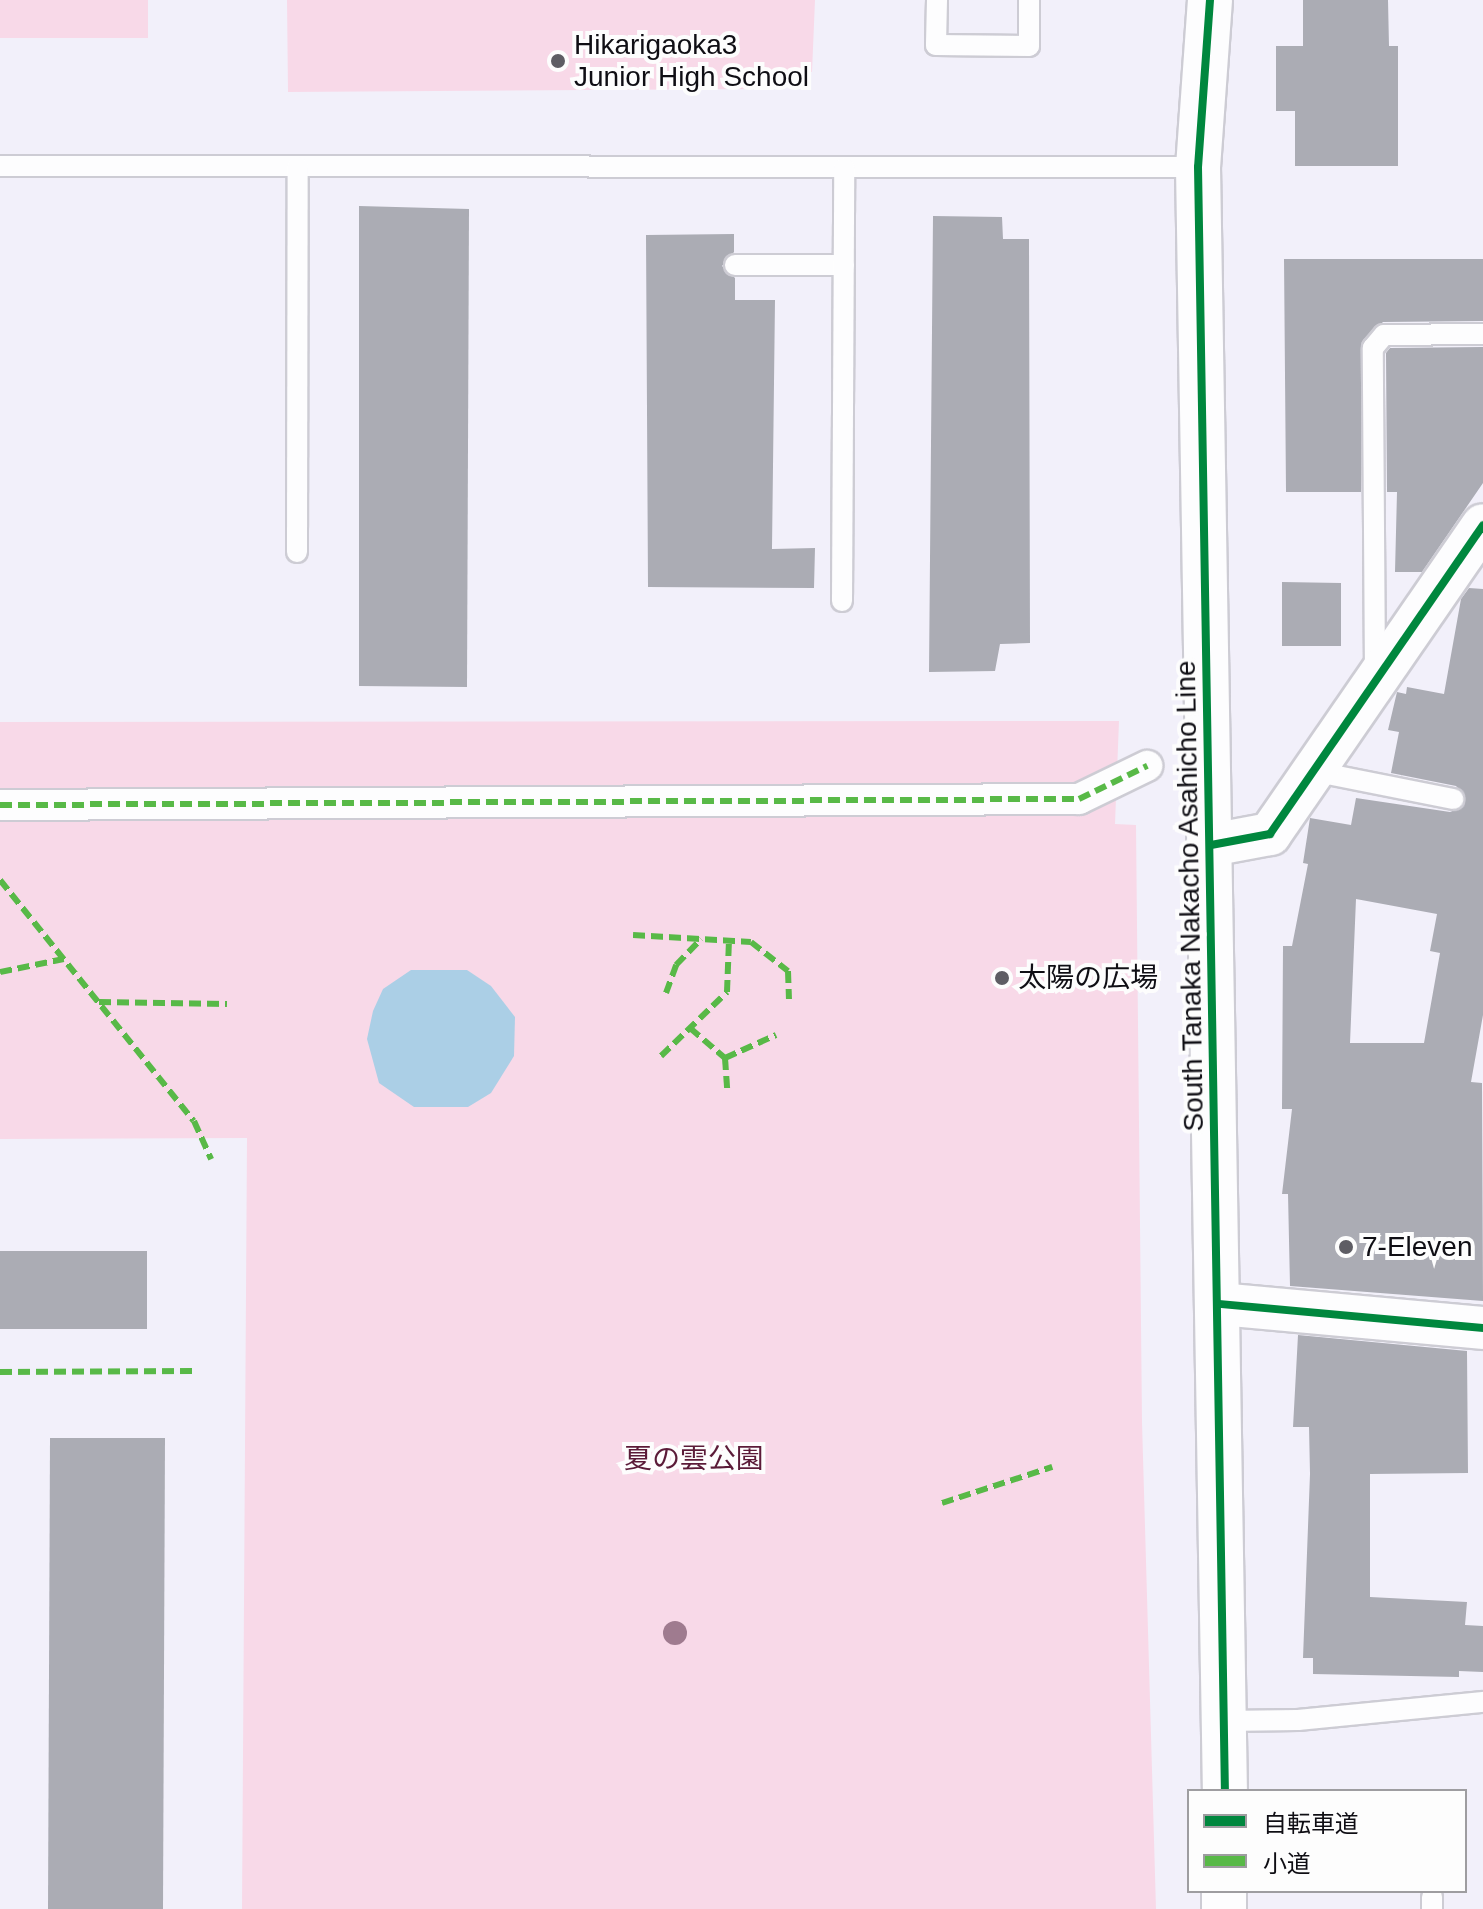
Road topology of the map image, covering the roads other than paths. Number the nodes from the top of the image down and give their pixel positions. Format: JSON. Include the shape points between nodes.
{"nodes":[{"id":1,"x":937,"y":0,"type":"edge"},
{"id":2,"x":1029,"y":0,"type":"edge"},
{"id":3,"x":1210,"y":0,"type":"edge"},
{"id":4,"x":0,"y":166,"type":"edge"},
{"id":5,"x":298,"y":167,"type":"junction"},
{"id":6,"x":1198,"y":167,"type":"junction"},
{"id":7,"x":844,"y":168,"type":"junction"},
{"id":8,"x":735,"y":265,"type":"dead end"},
{"id":9,"x":844,"y":265,"type":"junction"},
{"id":10,"x":1483,"y":334,"type":"edge"},
{"id":11,"x":1476,"y":547,"type":"edge"},
{"id":12,"x":297,"y":552,"type":"dead end"},
{"id":13,"x":842,"y":601,"type":"dead end"},
{"id":14,"x":1376,"y":677,"type":"junction"},
{"id":15,"x":1147,"y":766,"type":"dead end"},
{"id":16,"x":1317,"y":772,"type":"junction"},
{"id":17,"x":1453,"y":799,"type":"dead end"},
{"id":18,"x":0,"y":805,"type":"edge"},
{"id":19,"x":1211,"y":845,"type":"junction"},
{"id":20,"x":1220,"y":1304,"type":"junction"},
{"id":21,"x":1483,"y":1328,"type":"edge"},
{"id":22,"x":1483,"y":1702,"type":"edge"},
{"id":23,"x":1224,"y":1721,"type":"junction"},
{"id":24,"x":1225,"y":1789,"type":"edge"}],
"edges":[{"from":1,"to":2,"type":"lane","via":[[936,45],[1029,46]]},
{"from":3,"to":6,"type":"main road","name":"South Tanaka Nakacho Asahicho Line"},
{"from":4,"to":5,"type":"lane"},
{"from":5,"to":7,"type":"lane"},
{"from":5,"to":12,"type":"lane"},
{"from":6,"to":7,"type":"lane"},
{"from":6,"to":19,"type":"main road","name":"South Tanaka Nakacho Asahicho Line"},
{"from":7,"to":9,"type":"lane"},
{"from":8,"to":9,"type":"lane"},
{"from":9,"to":13,"type":"lane"},
{"from":10,"to":14,"type":"lane","via":[[1384,335],[1373,348]]},
{"from":11,"to":14,"type":"street"},
{"from":14,"to":16,"type":"street"},
{"from":15,"to":18,"type":"street","via":[[1079,799]]},
{"from":16,"to":17,"type":"lane"},
{"from":16,"to":19,"type":"street","via":[[1270,834]]},
{"from":19,"to":20,"type":"main road","name":"South Tanaka Nakacho Asahicho Line"},
{"from":20,"to":21,"type":"street"},
{"from":20,"to":23,"type":"main road","name":"South Tanaka Nakacho Asahicho Line"},
{"from":22,"to":23,"type":"lane","via":[[1298,1720]]},
{"from":23,"to":24,"type":"main road","name":"South Tanaka Nakacho Asahicho Line"}]}
